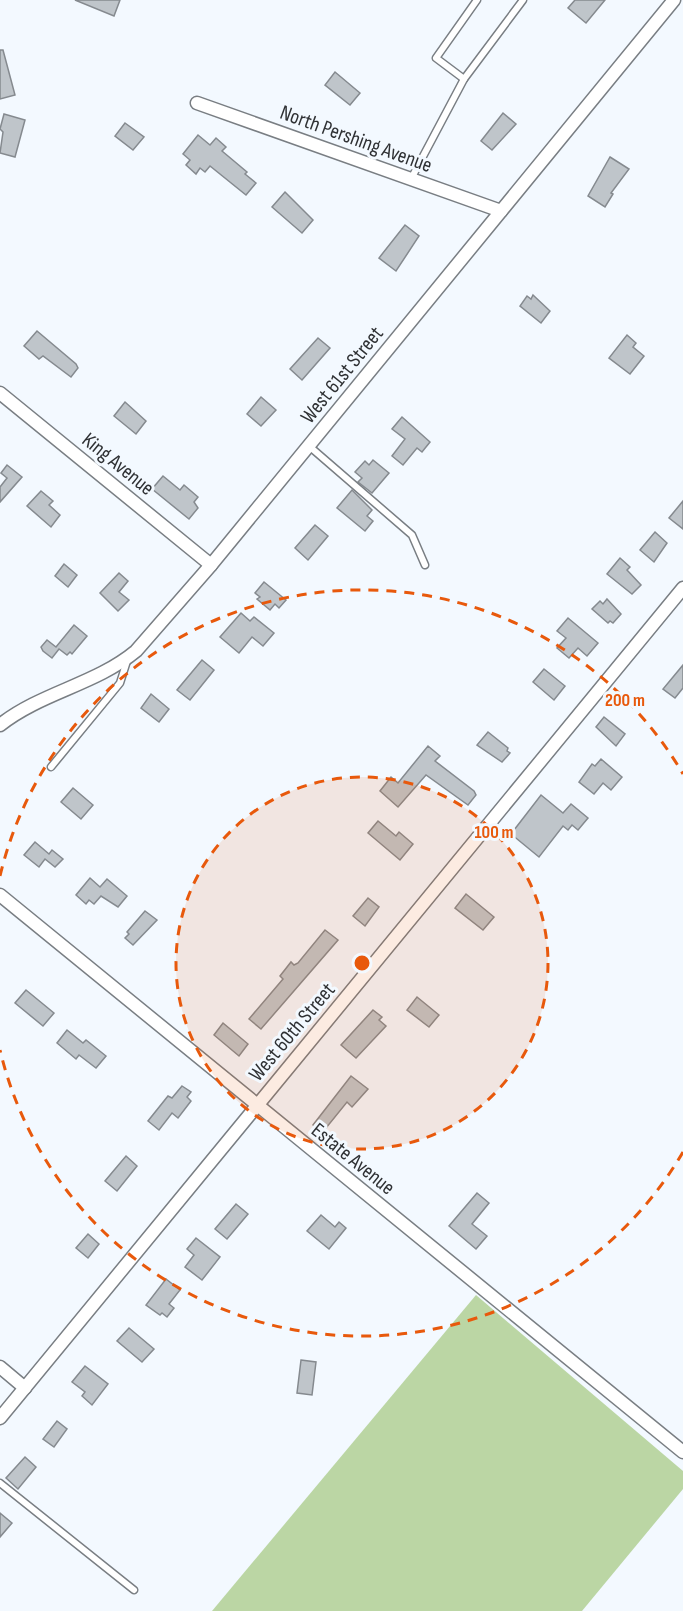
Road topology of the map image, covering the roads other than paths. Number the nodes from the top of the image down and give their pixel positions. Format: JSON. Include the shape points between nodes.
{"nodes":[{"id":1,"x":477,"y":0,"type":"edge"},
{"id":2,"x":523,"y":0,"type":"edge"},
{"id":3,"x":674,"y":0,"type":"edge"},
{"id":4,"x":464,"y":80,"type":"junction"},
{"id":5,"x":197,"y":103,"type":"dead end"},
{"id":6,"x":411,"y":180,"type":"junction"},
{"id":7,"x":501,"y":212,"type":"junction"},
{"id":8,"x":0,"y":393,"type":"edge"},
{"id":9,"x":308,"y":446,"type":"junction"},
{"id":10,"x":211,"y":565,"type":"junction"},
{"id":11,"x":425,"y":565,"type":"dead end"},
{"id":12,"x":683,"y":588,"type":"edge"},
{"id":13,"x":127,"y":661,"type":"junction"},
{"id":14,"x":0,"y":725,"type":"edge"},
{"id":15,"x":51,"y":767,"type":"dead end"},
{"id":16,"x":0,"y":895,"type":"edge"},
{"id":17,"x":256,"y":1105,"type":"junction"},
{"id":18,"x":0,"y":1367,"type":"edge"},
{"id":19,"x":25,"y":1388,"type":"junction"},
{"id":20,"x":0,"y":1418,"type":"edge"},
{"id":21,"x":683,"y":1452,"type":"edge"},
{"id":22,"x":0,"y":1483,"type":"edge"},
{"id":23,"x":134,"y":1590,"type":"dead end"}],
"edges":[{"from":1,"to":4,"type":"lane","via":[[436,58]]},
{"from":2,"to":4,"type":"lane"},
{"from":3,"to":7,"type":"street","name":"West 61st Street"},
{"from":4,"to":6,"type":"lane"},
{"from":5,"to":6,"type":"street","name":"North Pershing Avenue"},
{"from":6,"to":7,"type":"street","name":"North Pershing Avenue"},
{"from":7,"to":9,"type":"street","name":"West 61st Street"},
{"from":8,"to":10,"type":"street","name":"King Avenue"},
{"from":9,"to":10,"type":"street","name":"West 61st Street"},
{"from":9,"to":11,"type":"lane","via":[[411,535]]},
{"from":10,"to":13,"type":"street","name":"West 61st Street"},
{"from":12,"to":17,"type":"street","name":"West 60th Street"},
{"from":13,"to":14,"type":"street","name":"West 61st Street","via":[[98,677],[33,702]]},
{"from":13,"to":15,"type":"lane","via":[[120,683]]},
{"from":16,"to":17,"type":"street","name":"Estate Avenue"},
{"from":17,"to":19,"type":"street","name":"West 60th Street"},
{"from":17,"to":21,"type":"street","name":"Estate Avenue"},
{"from":18,"to":19,"type":"street"},
{"from":19,"to":20,"type":"street","name":"West 60th Street"},
{"from":22,"to":23,"type":"lane"}]}
